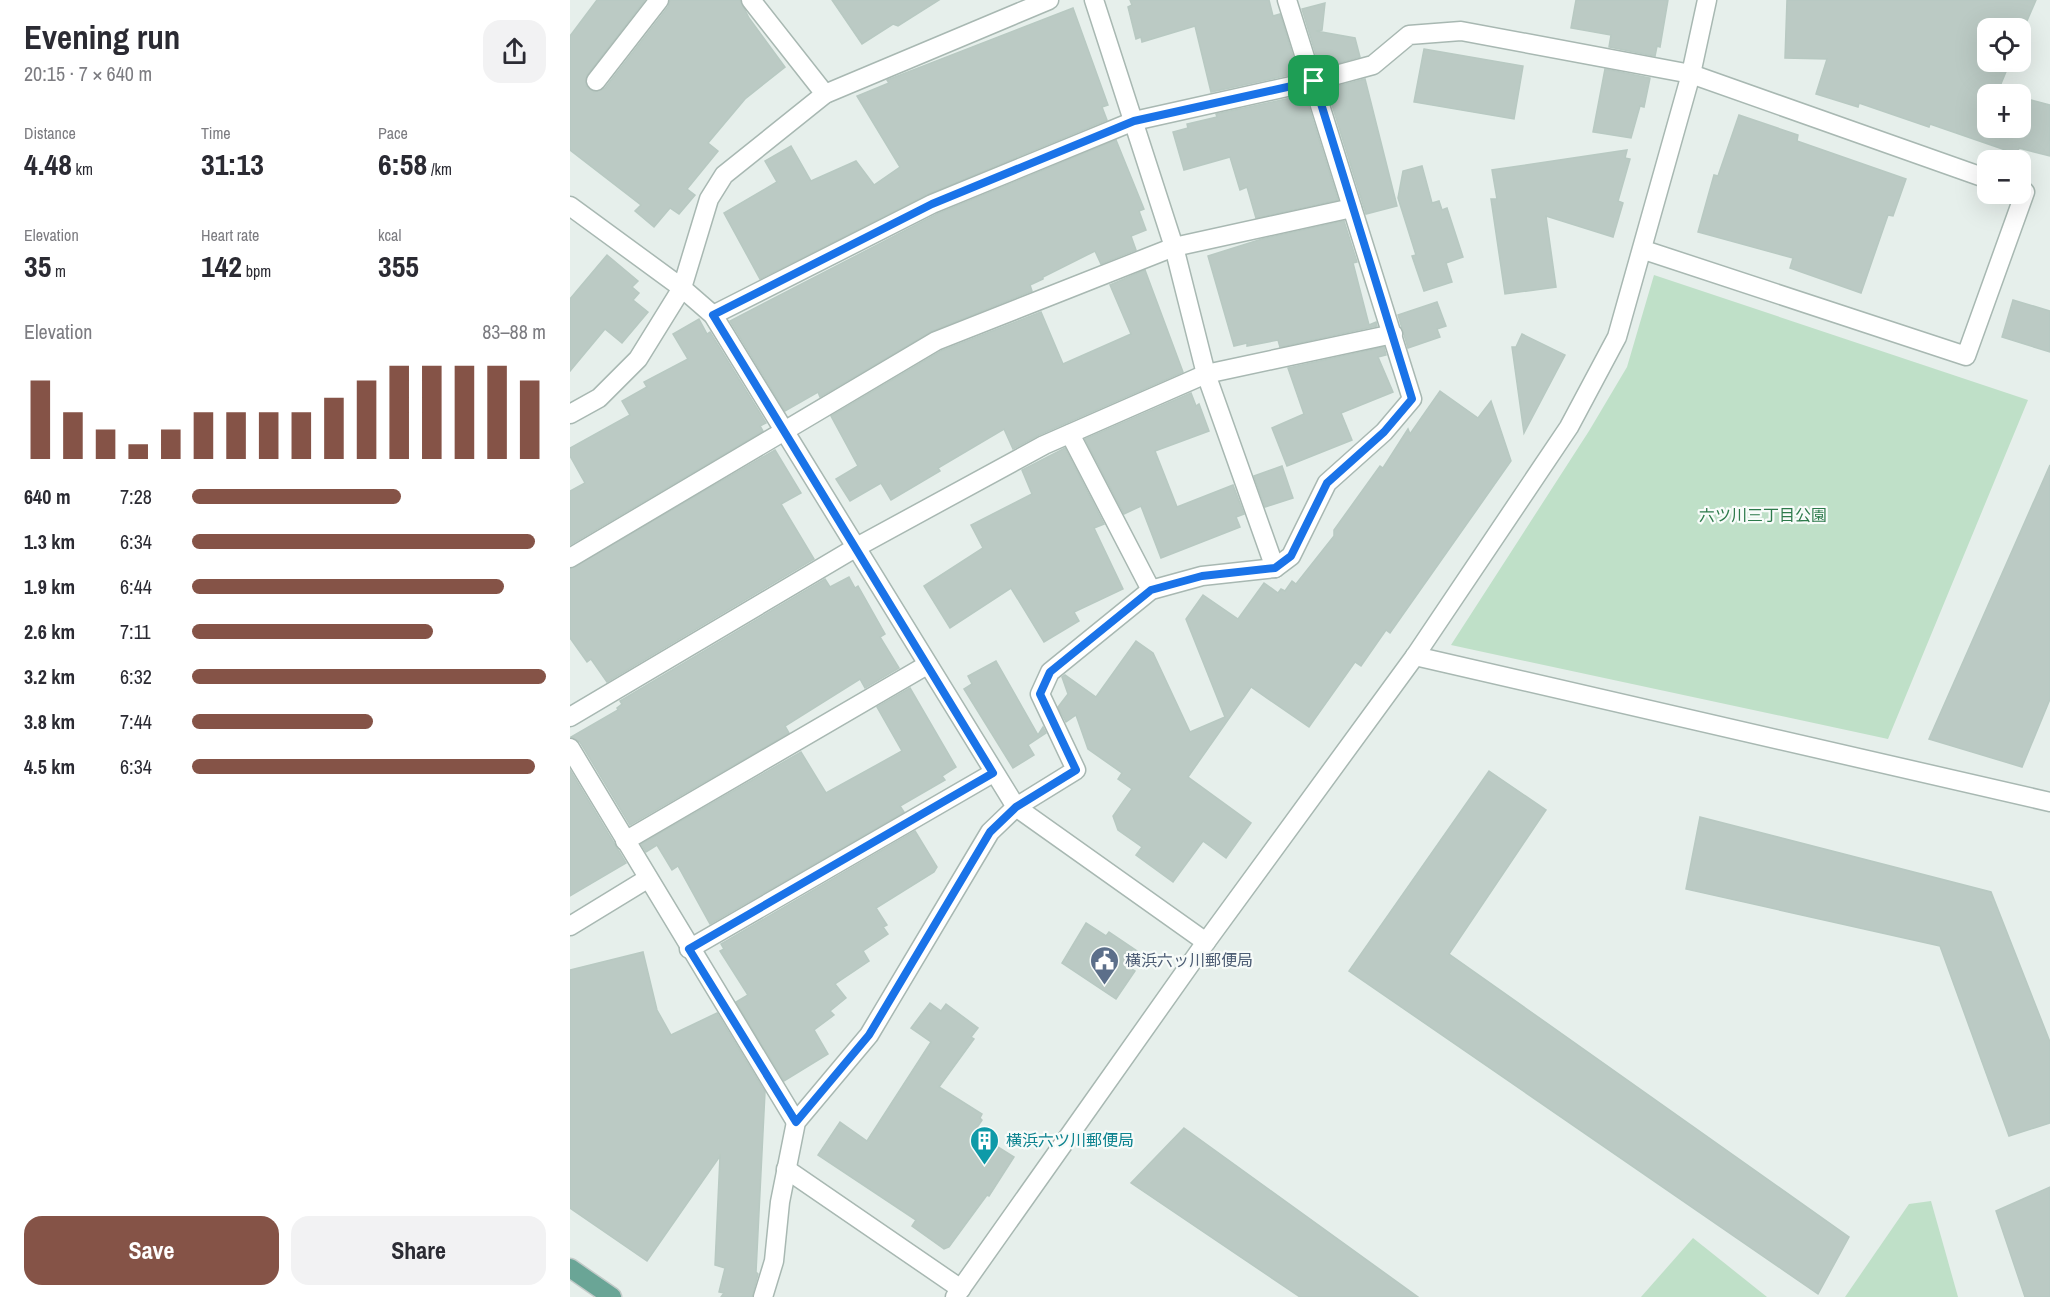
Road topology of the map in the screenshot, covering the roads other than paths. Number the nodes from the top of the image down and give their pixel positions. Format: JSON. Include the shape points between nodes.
{"nodes":[{"id":1,"x":659,"y":0,"type":"edge"},
{"id":2,"x":751,"y":0,"type":"edge"},
{"id":3,"x":1049,"y":0,"type":"edge"},
{"id":4,"x":1095,"y":0,"type":"edge"},
{"id":5,"x":1287,"y":0,"type":"edge"},
{"id":6,"x":1707,"y":0,"type":"edge"},
{"id":7,"x":1691,"y":74,"type":"junction"},
{"id":8,"x":596,"y":81,"type":"dead end"},
{"id":9,"x":1314,"y":81,"type":"junction"},
{"id":10,"x":825,"y":94,"type":"junction"},
{"id":11,"x":1134,"y":121,"type":"junction"},
{"id":12,"x":1977,"y":175,"type":"edge"},
{"id":13,"x":2021,"y":204,"type":"edge"},
{"id":14,"x":570,"y":206,"type":"edge"},
{"id":15,"x":1352,"y":208,"type":"junction"},
{"id":16,"x":1174,"y":248,"type":"junction"},
{"id":17,"x":1644,"y":250,"type":"junction"},
{"id":18,"x":682,"y":288,"type":"junction"},
{"id":19,"x":713,"y":315,"type":"junction"},
{"id":20,"x":1392,"y":334,"type":"junction"},
{"id":21,"x":1206,"y":374,"type":"junction"},
{"id":22,"x":573,"y":408,"type":"edge"},
{"id":23,"x":783,"y":430,"type":"junction"},
{"id":24,"x":1070,"y":434,"type":"junction"},
{"id":25,"x":855,"y":548,"type":"junction"},
{"id":26,"x":570,"y":558,"type":"edge"},
{"id":27,"x":1275,"y":568,"type":"junction"},
{"id":28,"x":1151,"y":590,"type":"junction"},
{"id":29,"x":1414,"y":656,"type":"junction"},
{"id":30,"x":927,"y":664,"type":"junction"},
{"id":31,"x":570,"y":717,"type":"edge"},
{"id":32,"x":570,"y":748,"type":"edge"},
{"id":33,"x":993,"y":773,"type":"junction"},
{"id":34,"x":2050,"y":802,"type":"edge"},
{"id":35,"x":1016,"y":807,"type":"junction"},
{"id":36,"x":625,"y":841,"type":"junction"},
{"id":37,"x":647,"y":879,"type":"junction"},
{"id":38,"x":570,"y":926,"type":"edge"},
{"id":39,"x":1206,"y":942,"type":"junction"},
{"id":40,"x":689,"y":949,"type":"junction"},
{"id":41,"x":796,"y":1122,"type":"junction"},
{"id":42,"x":786,"y":1169,"type":"junction"},
{"id":43,"x":570,"y":1268,"type":"edge"},
{"id":44,"x":958,"y":1293,"type":"edge"},
{"id":45,"x":612,"y":1297,"type":"edge"},
{"id":46,"x":763,"y":1297,"type":"edge"}],
"edges":[{"from":1,"to":8,"type":"street"},
{"from":2,"to":10,"type":"street"},
{"from":3,"to":10,"type":"street"},
{"from":4,"to":11,"type":"street"},
{"from":5,"to":9,"type":"street"},
{"from":6,"to":7,"type":"street"},
{"from":7,"to":9,"type":"street","via":[[1461,31],[1409,35],[1373,65]]},
{"from":7,"to":12,"type":"street"},
{"from":7,"to":17,"type":"street"},
{"from":9,"to":11,"type":"street"},
{"from":9,"to":15,"type":"street"},
{"from":10,"to":18,"type":"street","via":[[724,175],[710,199]]},
{"from":11,"to":16,"type":"street"},
{"from":11,"to":19,"type":"street","via":[[932,204]]},
{"from":13,"to":17,"type":"street","via":[[1966,356]]},
{"from":14,"to":18,"type":"street"},
{"from":15,"to":16,"type":"street"},
{"from":15,"to":20,"type":"street"},
{"from":16,"to":21,"type":"street"},
{"from":16,"to":23,"type":"street","via":[[936,341]]},
{"from":17,"to":29,"type":"street","via":[[1617,337],[1569,427]]},
{"from":18,"to":19,"type":"street"},
{"from":18,"to":22,"type":"street","via":[[638,359],[599,398]]},
{"from":19,"to":23,"type":"street"},
{"from":20,"to":21,"type":"street"},
{"from":20,"to":27,"type":"street","via":[[1412,399],[1384,432],[1327,483],[1291,556]]},
{"from":21,"to":24,"type":"street"},
{"from":21,"to":27,"type":"street"},
{"from":23,"to":25,"type":"street"},
{"from":23,"to":26,"type":"street"},
{"from":24,"to":25,"type":"street"},
{"from":24,"to":28,"type":"street"},
{"from":25,"to":30,"type":"street"},
{"from":25,"to":31,"type":"street"},
{"from":27,"to":28,"type":"street","via":[[1202,576]]},
{"from":28,"to":35,"type":"street","via":[[1050,672],[1040,694],[1076,770]]},
{"from":29,"to":34,"type":"street"},
{"from":29,"to":39,"type":"street"},
{"from":30,"to":33,"type":"street"},
{"from":30,"to":36,"type":"street"},
{"from":32,"to":36,"type":"street"},
{"from":33,"to":35,"type":"street"},
{"from":33,"to":40,"type":"street"},
{"from":35,"to":39,"type":"street"},
{"from":35,"to":41,"type":"street","via":[[990,832],[869,1035]]},
{"from":36,"to":37,"type":"street"},
{"from":37,"to":38,"type":"street"},
{"from":37,"to":40,"type":"street"},
{"from":39,"to":44,"type":"street"},
{"from":40,"to":41,"type":"street"},
{"from":41,"to":42,"type":"street"},
{"from":42,"to":44,"type":"street"},
{"from":42,"to":46,"type":"street","via":[[774,1261]]},
{"from":43,"to":45,"type":"main road"}]}
